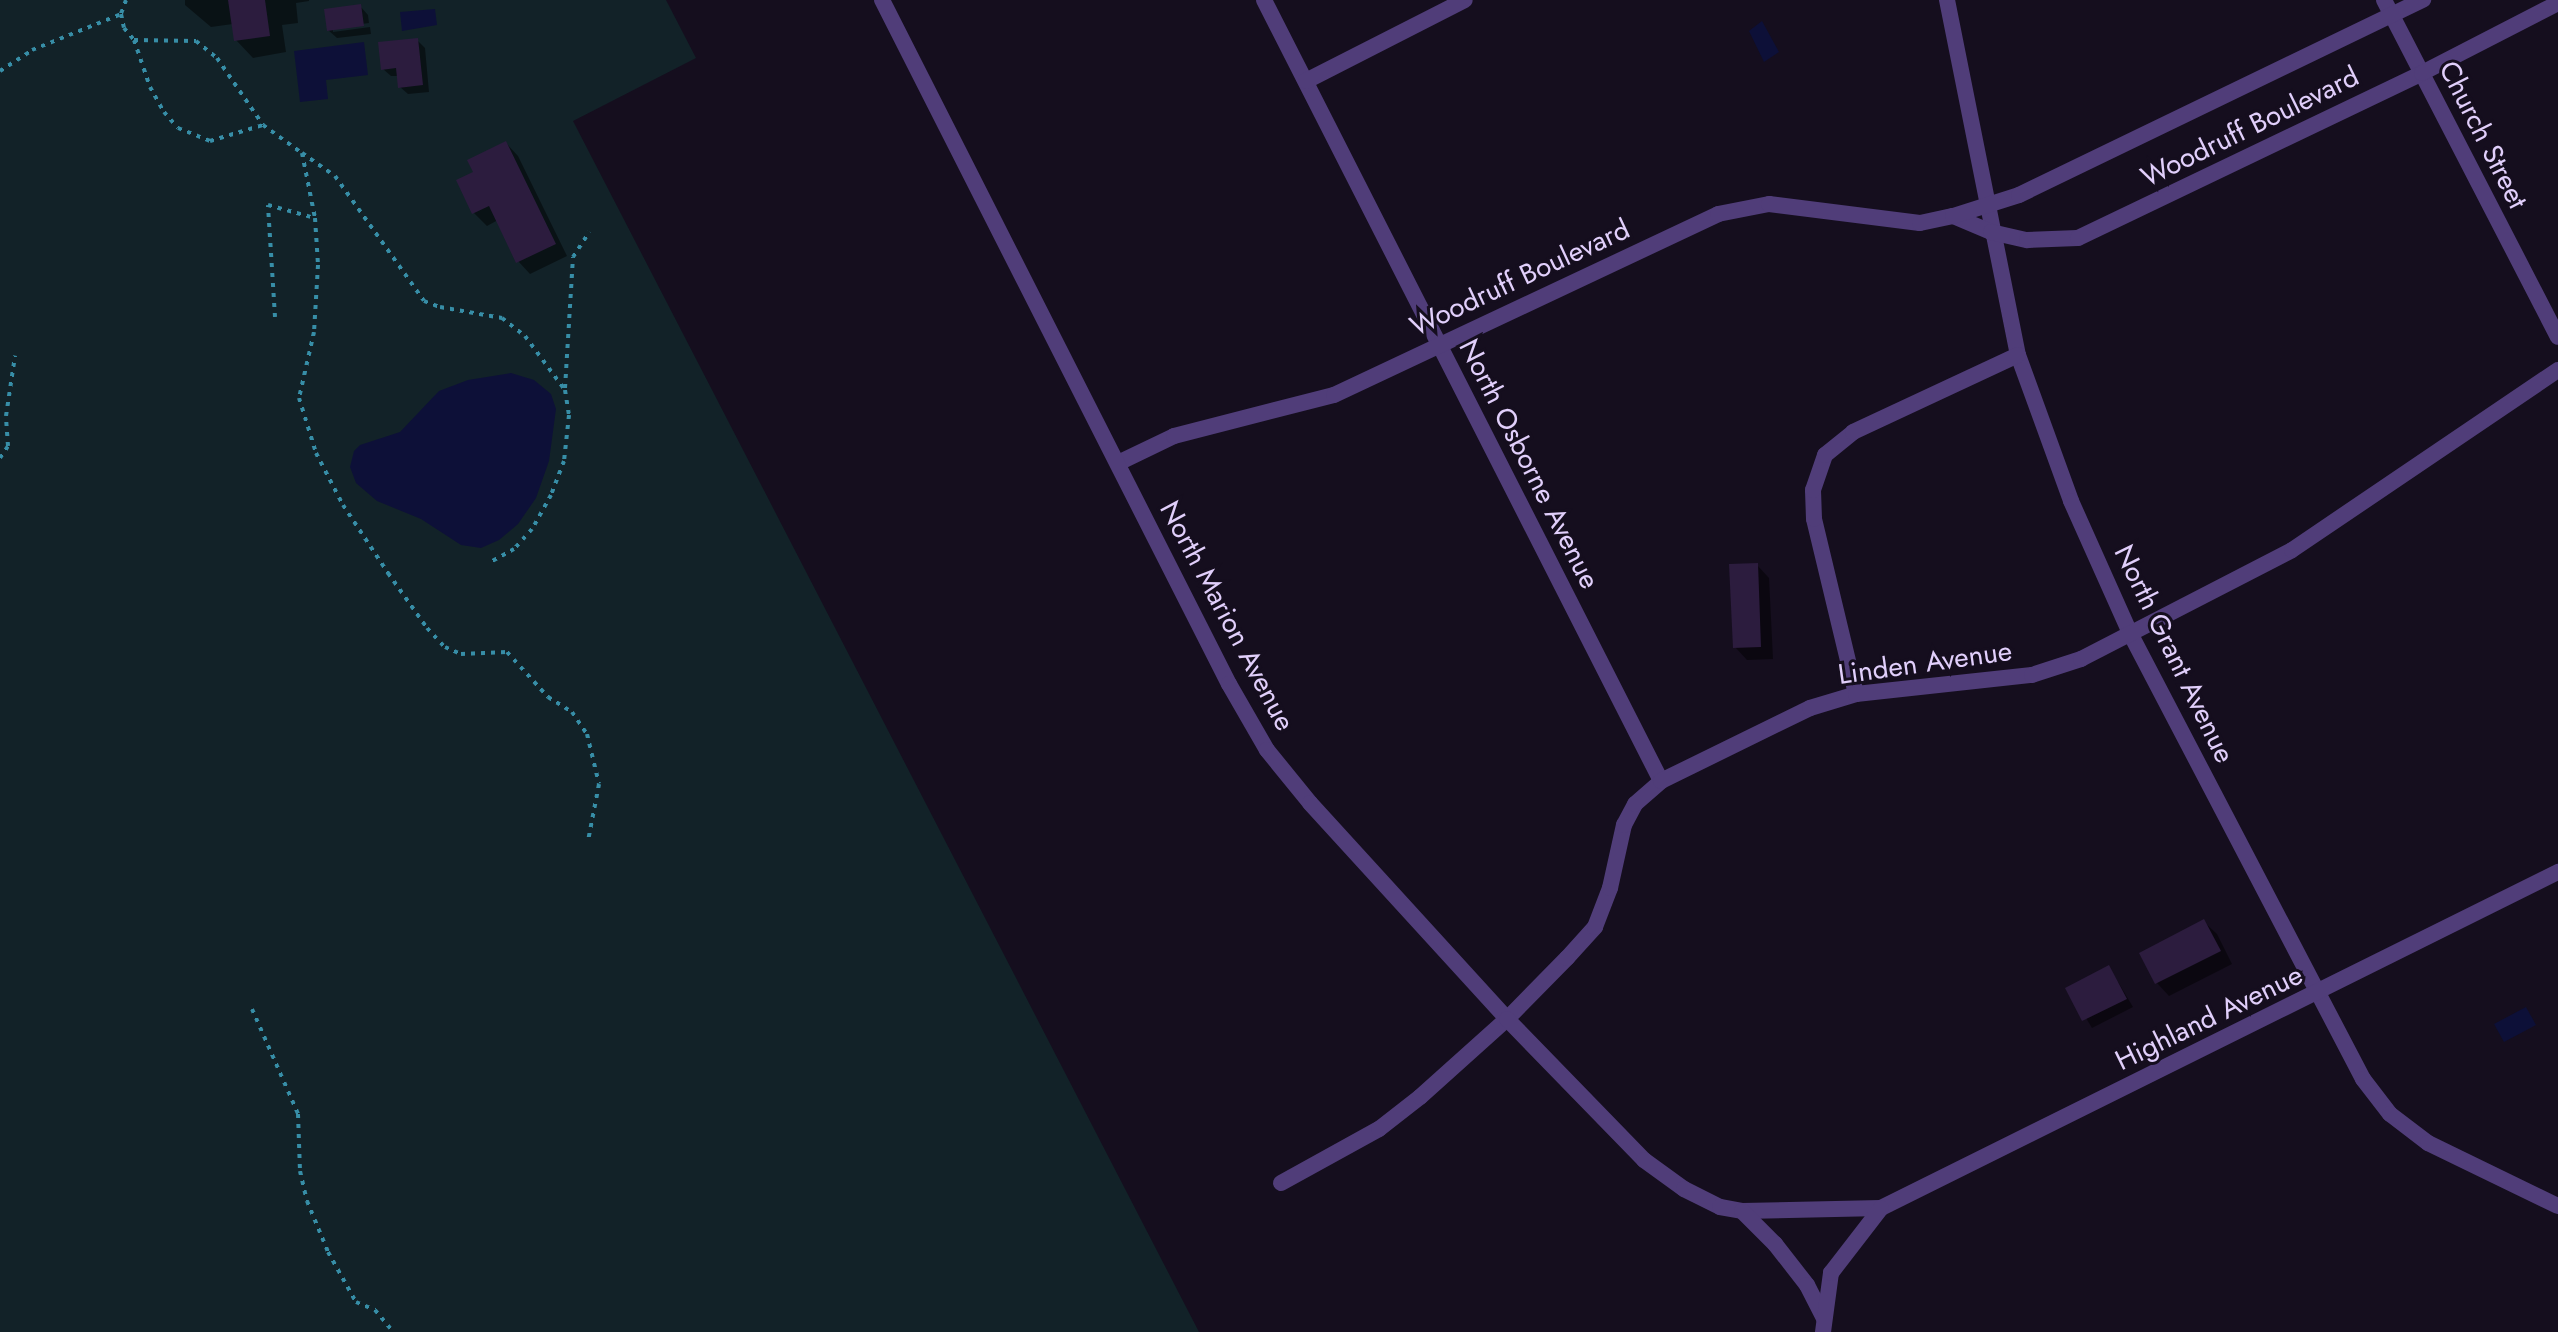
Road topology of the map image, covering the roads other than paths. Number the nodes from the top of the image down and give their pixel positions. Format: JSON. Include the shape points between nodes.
{"nodes":[{"id":1,"x":882,"y":0,"type":"edge"},
{"id":2,"x":1264,"y":0,"type":"edge"},
{"id":3,"x":1465,"y":0,"type":"edge"},
{"id":4,"x":1947,"y":0,"type":"edge"},
{"id":5,"x":2384,"y":0,"type":"edge"},
{"id":6,"x":2423,"y":0,"type":"edge"},
{"id":7,"x":2558,"y":3,"type":"edge"},
{"id":8,"x":2392,"y":16,"type":"junction"},
{"id":9,"x":2422,"y":73,"type":"junction"},
{"id":10,"x":1306,"y":81,"type":"junction"},
{"id":11,"x":1987,"y":205,"type":"junction"},
{"id":12,"x":1953,"y":216,"type":"junction"},
{"id":13,"x":1991,"y":232,"type":"junction"},
{"id":14,"x":2558,"y":337,"type":"edge"},
{"id":15,"x":1439,"y":345,"type":"junction"},
{"id":16,"x":2018,"y":355,"type":"junction"},
{"id":17,"x":2558,"y":370,"type":"edge"},
{"id":18,"x":1118,"y":463,"type":"junction"},
{"id":19,"x":2131,"y":635,"type":"junction"},
{"id":20,"x":1856,"y":694,"type":"junction"},
{"id":21,"x":1661,"y":781,"type":"junction"},
{"id":22,"x":2558,"y":872,"type":"edge"},
{"id":23,"x":2319,"y":993,"type":"junction"},
{"id":24,"x":1507,"y":1019,"type":"junction"},
{"id":25,"x":1281,"y":1183,"type":"dead end"},
{"id":26,"x":2558,"y":1206,"type":"edge"},
{"id":27,"x":1881,"y":1208,"type":"junction"},
{"id":28,"x":1742,"y":1211,"type":"junction"},
{"id":29,"x":1824,"y":1326,"type":"edge"}],
"edges":[{"from":1,"to":18,"type":"street","name":"North Marion Avenue"},
{"from":2,"to":10,"type":"street","name":"North Osborne Avenue"},
{"from":3,"to":10,"type":"street"},
{"from":4,"to":11,"type":"street","name":"North Grant Avenue"},
{"from":5,"to":8,"type":"street","name":"Church Street"},
{"from":6,"to":8,"type":"street","name":"Woodruff Boulevard"},
{"from":7,"to":9,"type":"street","name":"Woodruff Boulevard"},
{"from":8,"to":9,"type":"street","name":"Church Street"},
{"from":8,"to":11,"type":"street","name":"Woodruff Boulevard","via":[[2047,184]]},
{"from":9,"to":13,"type":"street","name":"Woodruff Boulevard","via":[[2078,238],[2027,240]]},
{"from":9,"to":14,"type":"street","name":"Church Street"},
{"from":10,"to":15,"type":"street","name":"North Osborne Avenue"},
{"from":11,"to":12,"type":"street","name":"Woodruff Boulevard"},
{"from":11,"to":13,"type":"street","name":"North Grant Avenue"},
{"from":12,"to":13,"type":"street","name":"Woodruff Boulevard"},
{"from":12,"to":15,"type":"street","name":"Woodruff Boulevard","via":[[1920,223],[1769,204],[1718,214]]},
{"from":13,"to":16,"type":"street","name":"North Grant Avenue"},
{"from":15,"to":18,"type":"street","name":"Woodruff Boulevard","via":[[1334,395],[1174,436]]},
{"from":15,"to":21,"type":"street","name":"North Osborne Avenue"},
{"from":16,"to":19,"type":"street","name":"North Grant Avenue","via":[[2071,501]]},
{"from":16,"to":20,"type":"street","via":[[1853,432],[1825,455],[1813,490],[1814,519]]},
{"from":17,"to":19,"type":"street","name":"Linden Avenue","via":[[2292,550]]},
{"from":18,"to":24,"type":"street","name":"North Marion Avenue","via":[[1267,750]]},
{"from":19,"to":20,"type":"street","name":"Linden Avenue","via":[[2032,675]]},
{"from":19,"to":23,"type":"street","name":"North Grant Avenue"},
{"from":20,"to":21,"type":"street","name":"Linden Avenue","via":[[1810,708]]},
{"from":21,"to":24,"type":"street","name":"Linden Avenue","via":[[1635,804],[1624,825],[1595,927]]},
{"from":22,"to":23,"type":"street","name":"Highland Avenue"},
{"from":23,"to":26,"type":"street","name":"North Grant Avenue","via":[[2363,1079],[2390,1114],[2428,1143]]},
{"from":23,"to":27,"type":"street","name":"Highland Avenue"},
{"from":24,"to":25,"type":"street","name":"Linden Avenue","via":[[1379,1129]]},
{"from":24,"to":28,"type":"street","name":"North Marion Avenue","via":[[1644,1160],[1684,1189],[1720,1207]]},
{"from":27,"to":28,"type":"street","name":"North Marion Avenue"},
{"from":27,"to":29,"type":"street","via":[[1831,1273]]},
{"from":28,"to":29,"type":"street","via":[[1807,1285]]}]}
